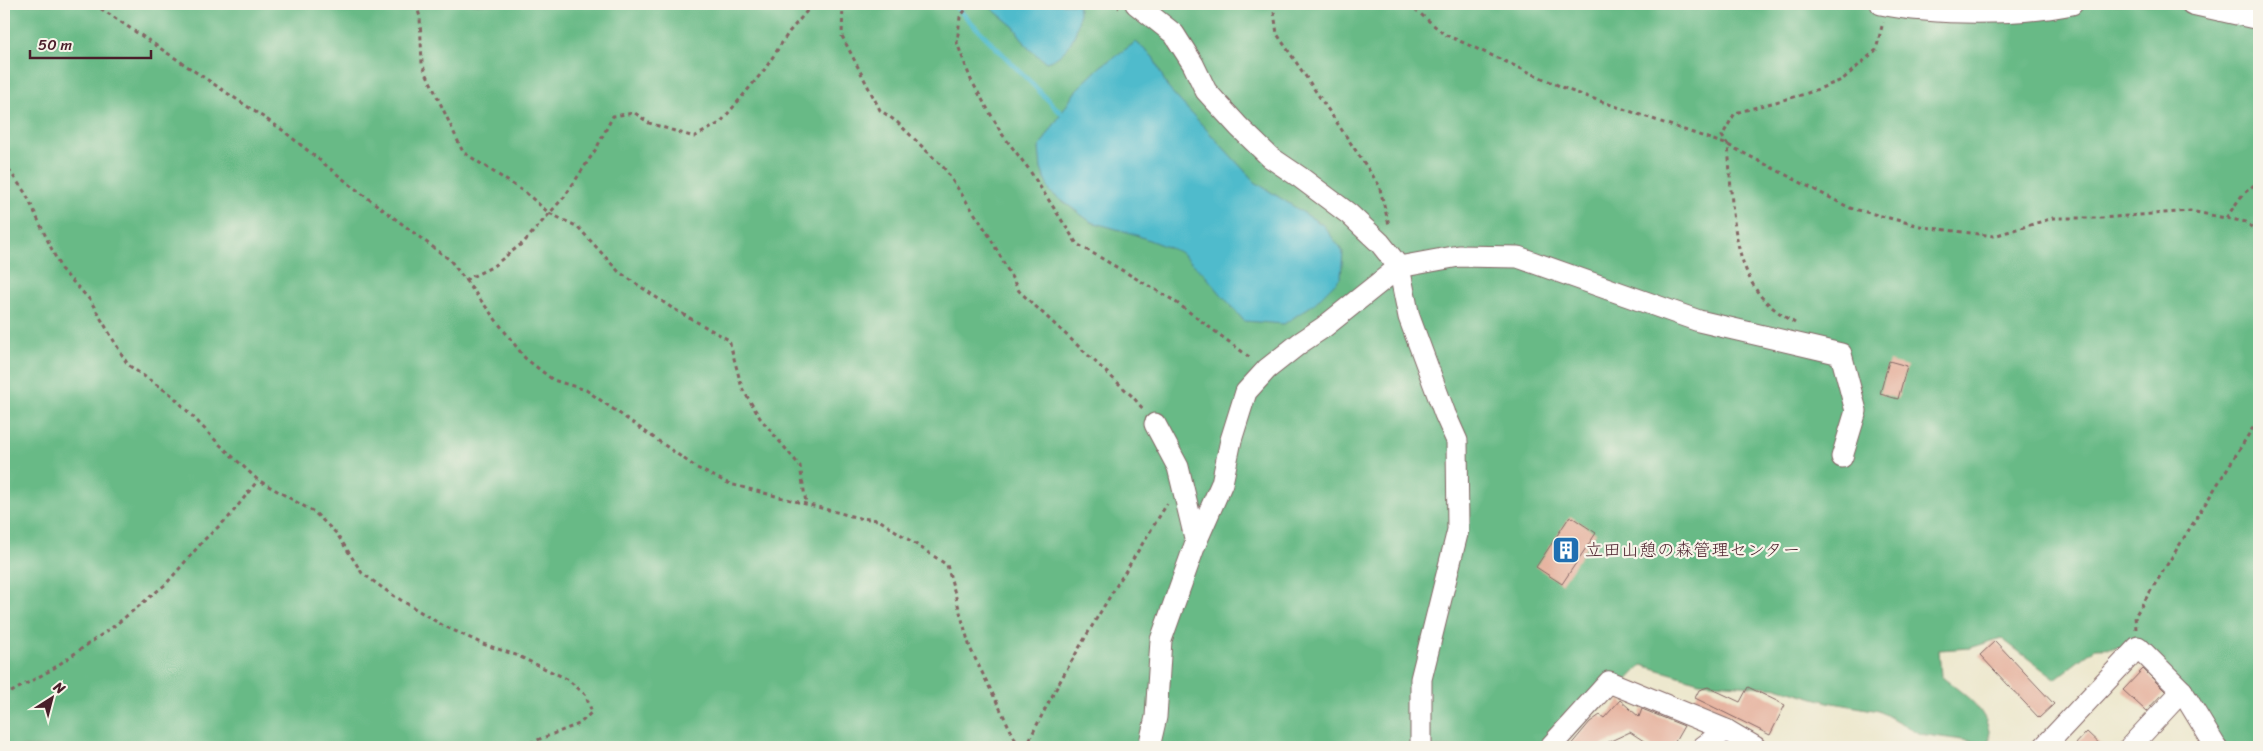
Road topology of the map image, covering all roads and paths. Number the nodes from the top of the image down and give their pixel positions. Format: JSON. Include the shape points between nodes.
{"nodes":[{"id":1,"x":94,"y":4,"type":"edge"},
{"id":2,"x":416,"y":4,"type":"edge"},
{"id":3,"x":814,"y":4,"type":"edge"},
{"id":4,"x":843,"y":4,"type":"edge"},
{"id":5,"x":964,"y":4,"type":"edge"},
{"id":6,"x":970,"y":4,"type":"edge"},
{"id":7,"x":1136,"y":4,"type":"edge"},
{"id":8,"x":1273,"y":4,"type":"edge"},
{"id":9,"x":1409,"y":4,"type":"edge"},
{"id":10,"x":1884,"y":4,"type":"edge"},
{"id":11,"x":2072,"y":4,"type":"edge"},
{"id":12,"x":2192,"y":4,"type":"edge"},
{"id":13,"x":968,"y":8,"type":"junction"},
{"id":14,"x":2259,"y":19,"type":"edge"},
{"id":15,"x":1728,"y":145,"type":"junction"},
{"id":16,"x":4,"y":163,"type":"edge"},
{"id":17,"x":2259,"y":181,"type":"edge"},
{"id":18,"x":549,"y":213,"type":"junction"},
{"id":19,"x":2226,"y":218,"type":"junction"},
{"id":20,"x":1390,"y":230,"type":"dead end"},
{"id":21,"x":2259,"y":234,"type":"edge"},
{"id":22,"x":1399,"y":267,"type":"junction"},
{"id":23,"x":466,"y":280,"type":"junction"},
{"id":24,"x":1802,"y":327,"type":"dead end"},
{"id":25,"x":1267,"y":369,"type":"junction"},
{"id":26,"x":2259,"y":418,"type":"edge"},
{"id":27,"x":1155,"y":424,"type":"joint"},
{"id":28,"x":1842,"y":457,"type":"dead end"},
{"id":29,"x":258,"y":480,"type":"junction"},
{"id":30,"x":1166,"y":494,"type":"dead end"},
{"id":31,"x":806,"y":503,"type":"junction"},
{"id":32,"x":1196,"y":542,"type":"junction"},
{"id":33,"x":2138,"y":647,"type":"junction"},
{"id":34,"x":2182,"y":691,"type":"junction"},
{"id":35,"x":4,"y":696,"type":"edge"},
{"id":36,"x":1726,"y":730,"type":"junction"},
{"id":37,"x":518,"y":747,"type":"edge"},
{"id":38,"x":1019,"y":747,"type":"edge"},
{"id":39,"x":1026,"y":747,"type":"edge"},
{"id":40,"x":1149,"y":747,"type":"edge"},
{"id":41,"x":1421,"y":747,"type":"edge"},
{"id":42,"x":1550,"y":747,"type":"edge"},
{"id":43,"x":1703,"y":747,"type":"edge"},
{"id":44,"x":1756,"y":747,"type":"edge"},
{"id":45,"x":2044,"y":747,"type":"edge"},
{"id":46,"x":2130,"y":747,"type":"edge"},
{"id":47,"x":2216,"y":747,"type":"edge"}],
"edges":[{"from":1,"to":23,"type":"path","via":[[281,128],[450,260]]},
{"from":2,"to":18,"type":"path","via":[[420,17],[422,64],[463,152],[526,193]]},
{"from":3,"to":18,"type":"path","via":[[720,123],[694,137],[649,123],[635,113],[613,116],[596,149]]},
{"from":4,"to":27,"type":"path","via":[[842,36],[880,110],[897,122],[944,168],[987,232],[1019,291],[1132,396]]},
{"from":5,"to":13,"type":"path"},
{"from":6,"to":13,"type":"path"},
{"from":7,"to":22,"type":"street","via":[[1174,34],[1206,91],[1239,127],[1270,158],[1349,214],[1380,243]]},
{"from":8,"to":20,"type":"path","via":[[1277,34],[1379,185]]},
{"from":9,"to":15,"type":"path","via":[[1444,34],[1562,87]]},
{"from":10,"to":11,"type":"street","via":[[1950,11],[2042,10]]},
{"from":10,"to":15,"type":"path","via":[[1876,50],[1842,80],[1735,114],[1722,136]]},
{"from":12,"to":14,"type":"street"},
{"from":13,"to":25,"type":"path","via":[[960,18],[957,43],[971,80],[1002,134],[1077,244],[1173,300]]},
{"from":15,"to":19,"type":"path","via":[[1850,208],[1924,227],[1994,236],[2053,218],[2102,218],[2190,211]]},
{"from":15,"to":24,"type":"path","via":[[1741,256],[1755,289],[1780,314]]},
{"from":16,"to":29,"type":"path","via":[[26,194],[61,270],[90,300],[128,365],[173,396]]},
{"from":17,"to":19,"type":"path","via":[[2243,194]]},
{"from":18,"to":23,"type":"path","via":[[524,242],[492,267]]},
{"from":18,"to":31,"type":"path","via":[[578,227],[619,272],[672,308],[729,340],[742,388],[760,418],[800,466]]},
{"from":19,"to":21,"type":"path","via":[[2246,222]]},
{"from":22,"to":25,"type":"street"},
{"from":22,"to":28,"type":"street","via":[[1459,256],[1518,257],[1699,321],[1841,354],[1856,410]]},
{"from":22,"to":41,"type":"street","via":[[1408,317],[1457,441],[1458,530],[1421,680]]},
{"from":23,"to":31,"type":"path","via":[[525,358],[552,380],[586,390],[698,468],[722,480]]},
{"from":25,"to":32,"type":"street","via":[[1246,392],[1222,483]]},
{"from":26,"to":33,"type":"path","via":[[2135,616]]},
{"from":27,"to":32,"type":"street","via":[[1178,467]]},
{"from":29,"to":35,"type":"path","via":[[229,517],[166,584],[51,670]]},
{"from":29,"to":37,"type":"path","via":[[314,512],[337,534],[362,573],[391,594],[442,625],[567,679],[585,694],[592,712],[579,724]]},
{"from":30,"to":39,"type":"path","via":[[1168,504],[1099,612],[1049,699]]},
{"from":31,"to":38,"type":"path","via":[[859,518],[879,520],[947,565],[970,648]]},
{"from":32,"to":40,"type":"street","via":[[1161,640],[1156,718]]},
{"from":33,"to":34,"type":"street"},
{"from":33,"to":45,"type":"street"},
{"from":34,"to":46,"type":"street"},
{"from":34,"to":47,"type":"street"},
{"from":36,"to":42,"type":"street","via":[[1610,682]]},
{"from":36,"to":43,"type":"street"},
{"from":36,"to":44,"type":"street"}]}
